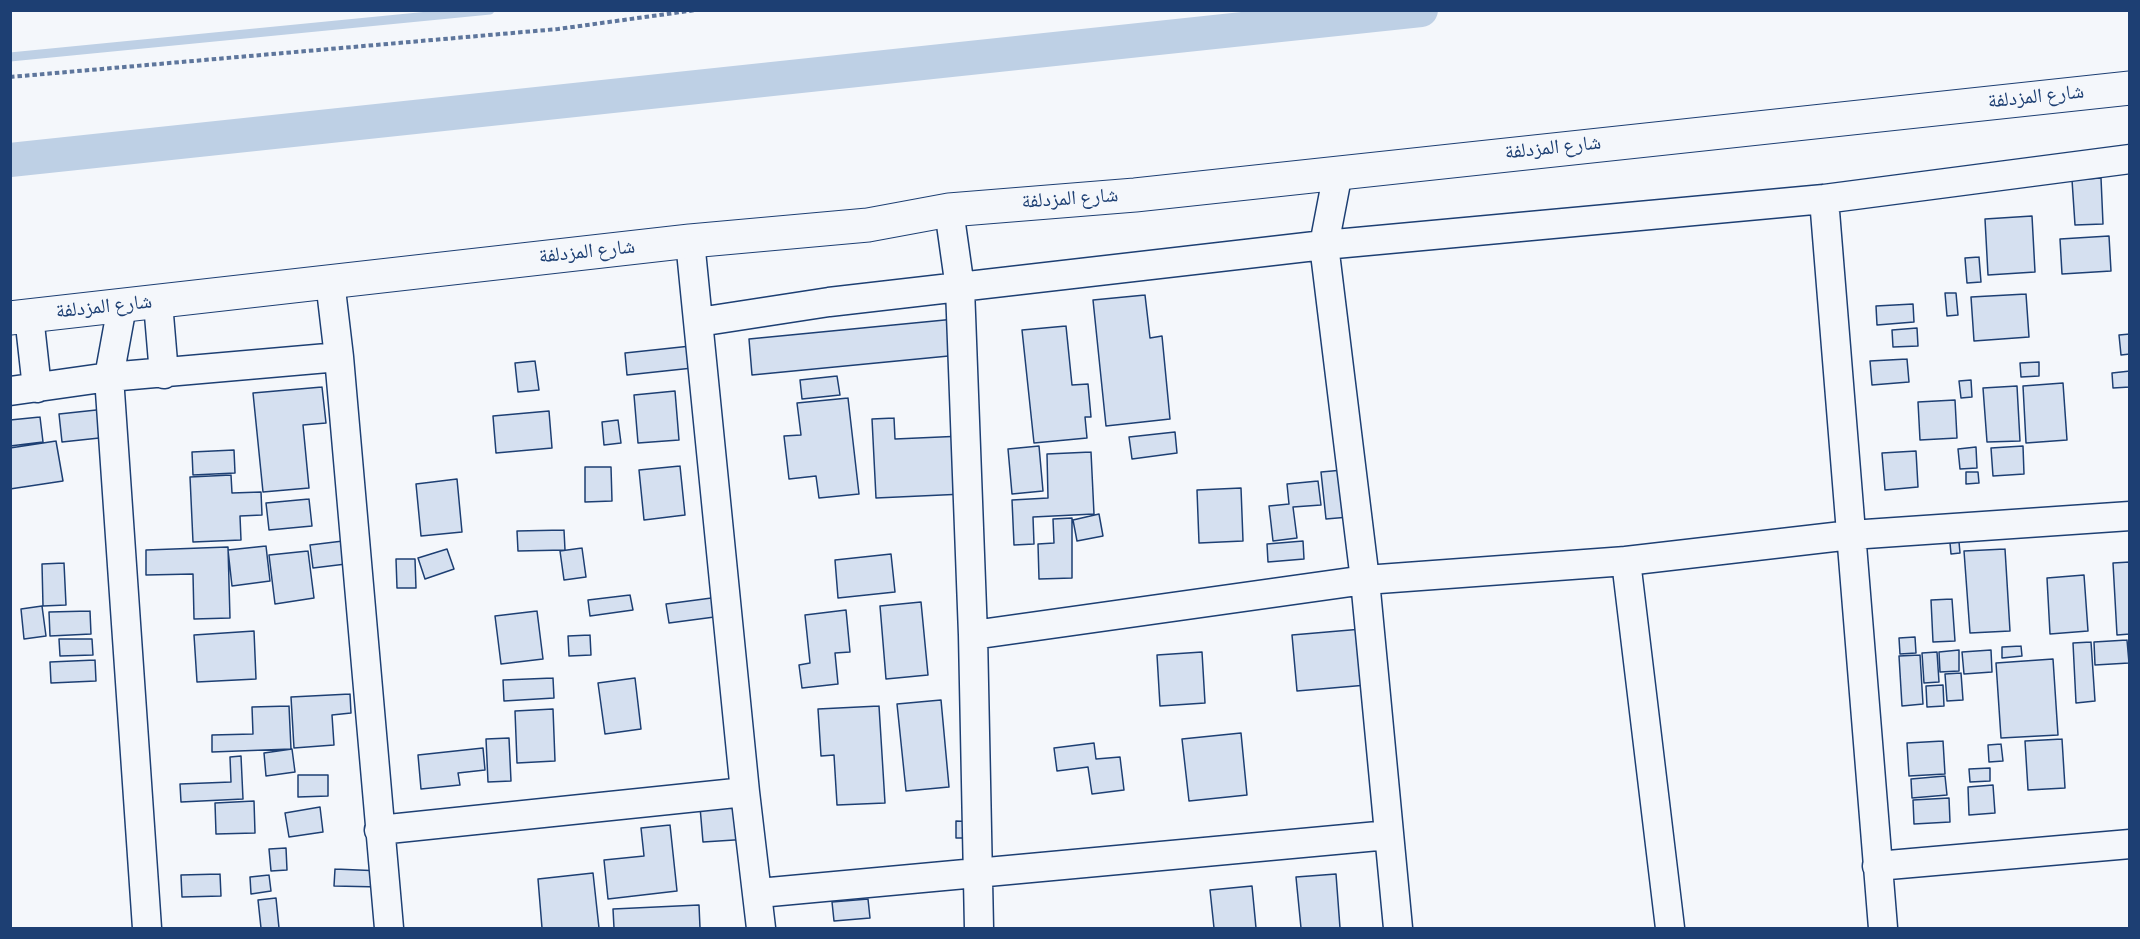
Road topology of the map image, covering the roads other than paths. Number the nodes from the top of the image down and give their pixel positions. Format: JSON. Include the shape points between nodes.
{"nodes":[{"id":1,"x":2130,"y":88,"type":"edge"},
{"id":2,"x":2130,"y":159,"type":"edge"},
{"id":3,"x":1338,"y":172,"type":"junction"},
{"id":4,"x":1824,"y":199,"type":"junction"},
{"id":5,"x":949,"y":210,"type":"junction"},
{"id":6,"x":690,"y":241,"type":"junction"},
{"id":7,"x":1324,"y":245,"type":"junction"},
{"id":8,"x":330,"y":281,"type":"junction"},
{"id":9,"x":960,"y":288,"type":"junction"},
{"id":10,"x":158,"y":303,"type":"junction"},
{"id":11,"x":122,"y":306,"type":"junction"},
{"id":12,"x":20,"y":317,"type":"edge"},
{"id":13,"x":699,"y":322,"type":"junction"},
{"id":14,"x":339,"y":357,"type":"junction"},
{"id":15,"x":164,"y":374,"type":"junction"},
{"id":16,"x":109,"y":377,"type":"junction"},
{"id":17,"x":24,"y":390,"type":"edge"},
{"id":18,"x":2130,"y":516,"type":"edge"},
{"id":19,"x":1851,"y":536,"type":"junction"},
{"id":20,"x":1626,"y":561,"type":"junction"},
{"id":21,"x":1365,"y":580,"type":"junction"},
{"id":22,"x":973,"y":635,"type":"junction"},
{"id":23,"x":745,"y":792,"type":"junction"},
{"id":24,"x":379,"y":830,"type":"junction"},
{"id":25,"x":1389,"y":835,"type":"junction"},
{"id":26,"x":2130,"y":844,"type":"edge"},
{"id":27,"x":1877,"y":866,"type":"junction"},
{"id":28,"x":976,"y":873,"type":"junction"},
{"id":29,"x":759,"y":893,"type":"junction"},
{"id":30,"x":147,"y":928,"type":"edge"},
{"id":31,"x":389,"y":928,"type":"edge"},
{"id":32,"x":761,"y":928,"type":"edge"},
{"id":33,"x":979,"y":928,"type":"edge"},
{"id":34,"x":1398,"y":928,"type":"edge"},
{"id":35,"x":1670,"y":928,"type":"edge"},
{"id":36,"x":1883,"y":928,"type":"edge"}],
"edges":[{"from":1,"to":3,"type":"street","name":"شارع المزدلفة"},
{"from":2,"to":4,"type":"street"},
{"from":3,"to":5,"type":"street","name":"شارع المزدلفة","via":[[1135,195]]},
{"from":3,"to":7,"type":"street"},
{"from":4,"to":7,"type":"street"},
{"from":4,"to":19,"type":"street"},
{"from":5,"to":6,"type":"street","name":"شارع المزدلفة","via":[[868,225]]},
{"from":5,"to":9,"type":"street"},
{"from":6,"to":8,"type":"street","name":"شارع المزدلفة"},
{"from":6,"to":13,"type":"street"},
{"from":7,"to":9,"type":"street"},
{"from":7,"to":21,"type":"street"},
{"from":8,"to":10,"type":"street","name":"شارع المزدلفة"},
{"from":8,"to":14,"type":"street"},
{"from":9,"to":13,"type":"street","via":[[829,302]]},
{"from":9,"to":22,"type":"street"},
{"from":10,"to":11,"type":"street","name":"شارع المزدلفة"},
{"from":10,"to":15,"type":"street"},
{"from":11,"to":12,"type":"street","name":"شارع المزدلفة"},
{"from":11,"to":16,"type":"street"},
{"from":12,"to":17,"type":"street"},
{"from":13,"to":23,"type":"street"},
{"from":14,"to":15,"type":"street"},
{"from":14,"to":24,"type":"street"},
{"from":15,"to":16,"type":"street"},
{"from":16,"to":17,"type":"street"},
{"from":16,"to":30,"type":"street"},
{"from":18,"to":19,"type":"street"},
{"from":19,"to":20,"type":"street"},
{"from":19,"to":27,"type":"street"},
{"from":20,"to":21,"type":"street"},
{"from":20,"to":35,"type":"street"},
{"from":21,"to":22,"type":"street"},
{"from":21,"to":25,"type":"street"},
{"from":22,"to":28,"type":"street"},
{"from":23,"to":24,"type":"street"},
{"from":23,"to":29,"type":"street"},
{"from":24,"to":31,"type":"street"},
{"from":25,"to":28,"type":"street"},
{"from":25,"to":34,"type":"street"},
{"from":26,"to":27,"type":"street"},
{"from":27,"to":36,"type":"street"},
{"from":28,"to":29,"type":"street"},
{"from":28,"to":33,"type":"street"},
{"from":29,"to":32,"type":"street"}]}
